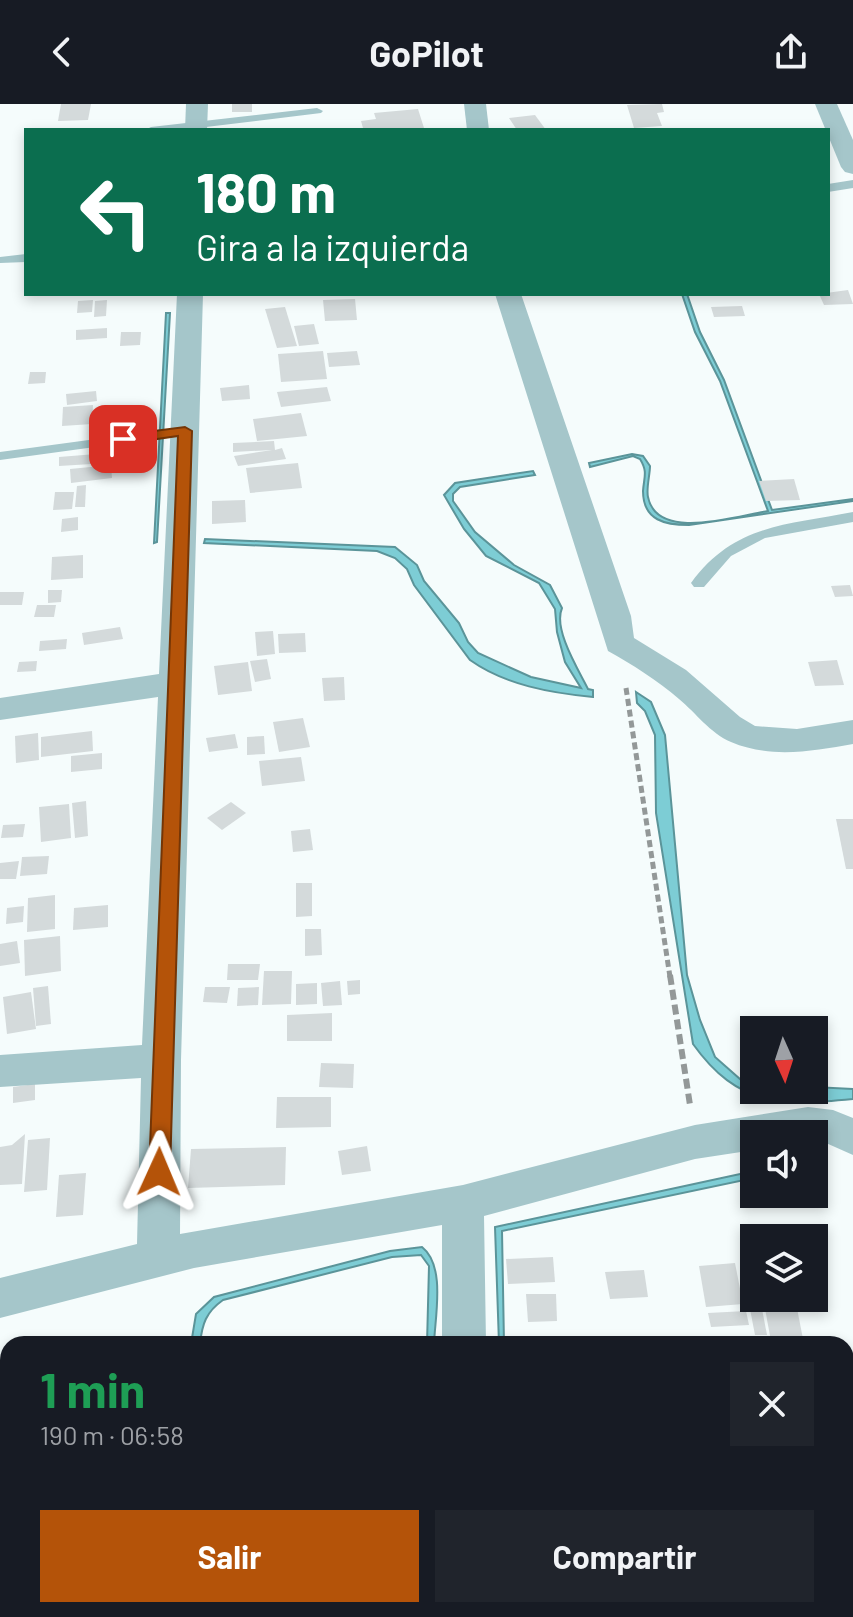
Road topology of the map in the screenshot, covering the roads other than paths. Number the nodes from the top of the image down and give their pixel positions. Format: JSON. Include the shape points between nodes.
{"nodes":[{"id":1,"x":475,"y":104,"type":"edge"},
{"id":2,"x":826,"y":104,"type":"edge"},
{"id":3,"x":317,"y":111,"type":"dead end"},
{"id":4,"x":197,"y":120,"type":"edge"},
{"id":5,"x":160,"y":128,"type":"edge"},
{"id":6,"x":478,"y":128,"type":"edge"},
{"id":7,"x":853,"y":167,"type":"edge"},
{"id":8,"x":853,"y":184,"type":"edge"},
{"id":9,"x":830,"y":188,"type":"edge"},
{"id":10,"x":24,"y":258,"type":"edge"},
{"id":11,"x":4,"y":260,"type":"dead end"},
{"id":12,"x":190,"y":296,"type":"edge"},
{"id":13,"x":509,"y":296,"type":"edge"},
{"id":14,"x":185,"y":431,"type":"junction"},
{"id":15,"x":0,"y":456,"type":"edge"},
{"id":16,"x":853,"y":517,"type":"edge"},
{"id":17,"x":699,"y":583,"type":"dead end"},
{"id":18,"x":176,"y":683,"type":"junction"},
{"id":19,"x":0,"y":709,"type":"edge"},
{"id":20,"x":853,"y":732,"type":"edge"},
{"id":21,"x":161,"y":1060,"type":"junction"},
{"id":22,"x":0,"y":1071,"type":"edge"},
{"id":23,"x":853,"y":1138,"type":"edge"},
{"id":24,"x":463,"y":1203,"type":"junction"},
{"id":25,"x":158,"y":1257,"type":"junction"},
{"id":26,"x":0,"y":1298,"type":"edge"},
{"id":27,"x":464,"y":1336,"type":"edge"}],
"edges":[{"from":1,"to":6,"type":"street"},
{"from":2,"to":7,"type":"street"},
{"from":3,"to":4,"type":"lane"},
{"from":4,"to":5,"type":"lane"},
{"from":8,"to":9,"type":"lane"},
{"from":10,"to":11,"type":"lane"},
{"from":12,"to":14,"type":"street"},
{"from":13,"to":20,"type":"street","via":[[615,616],[619,643],[667,672],[746,736],[784,740]]},
{"from":14,"to":15,"type":"lane"},
{"from":14,"to":18,"type":"street"},
{"from":16,"to":17,"type":"lane","via":[[761,534],[726,553]]},
{"from":18,"to":19,"type":"street"},
{"from":18,"to":21,"type":"street"},
{"from":21,"to":22,"type":"street"},
{"from":21,"to":25,"type":"street"},
{"from":23,"to":24,"type":"street","via":[[833,1127],[808,1124],[695,1142]]},
{"from":24,"to":25,"type":"street"},
{"from":24,"to":27,"type":"street"},
{"from":25,"to":26,"type":"street"}]}
